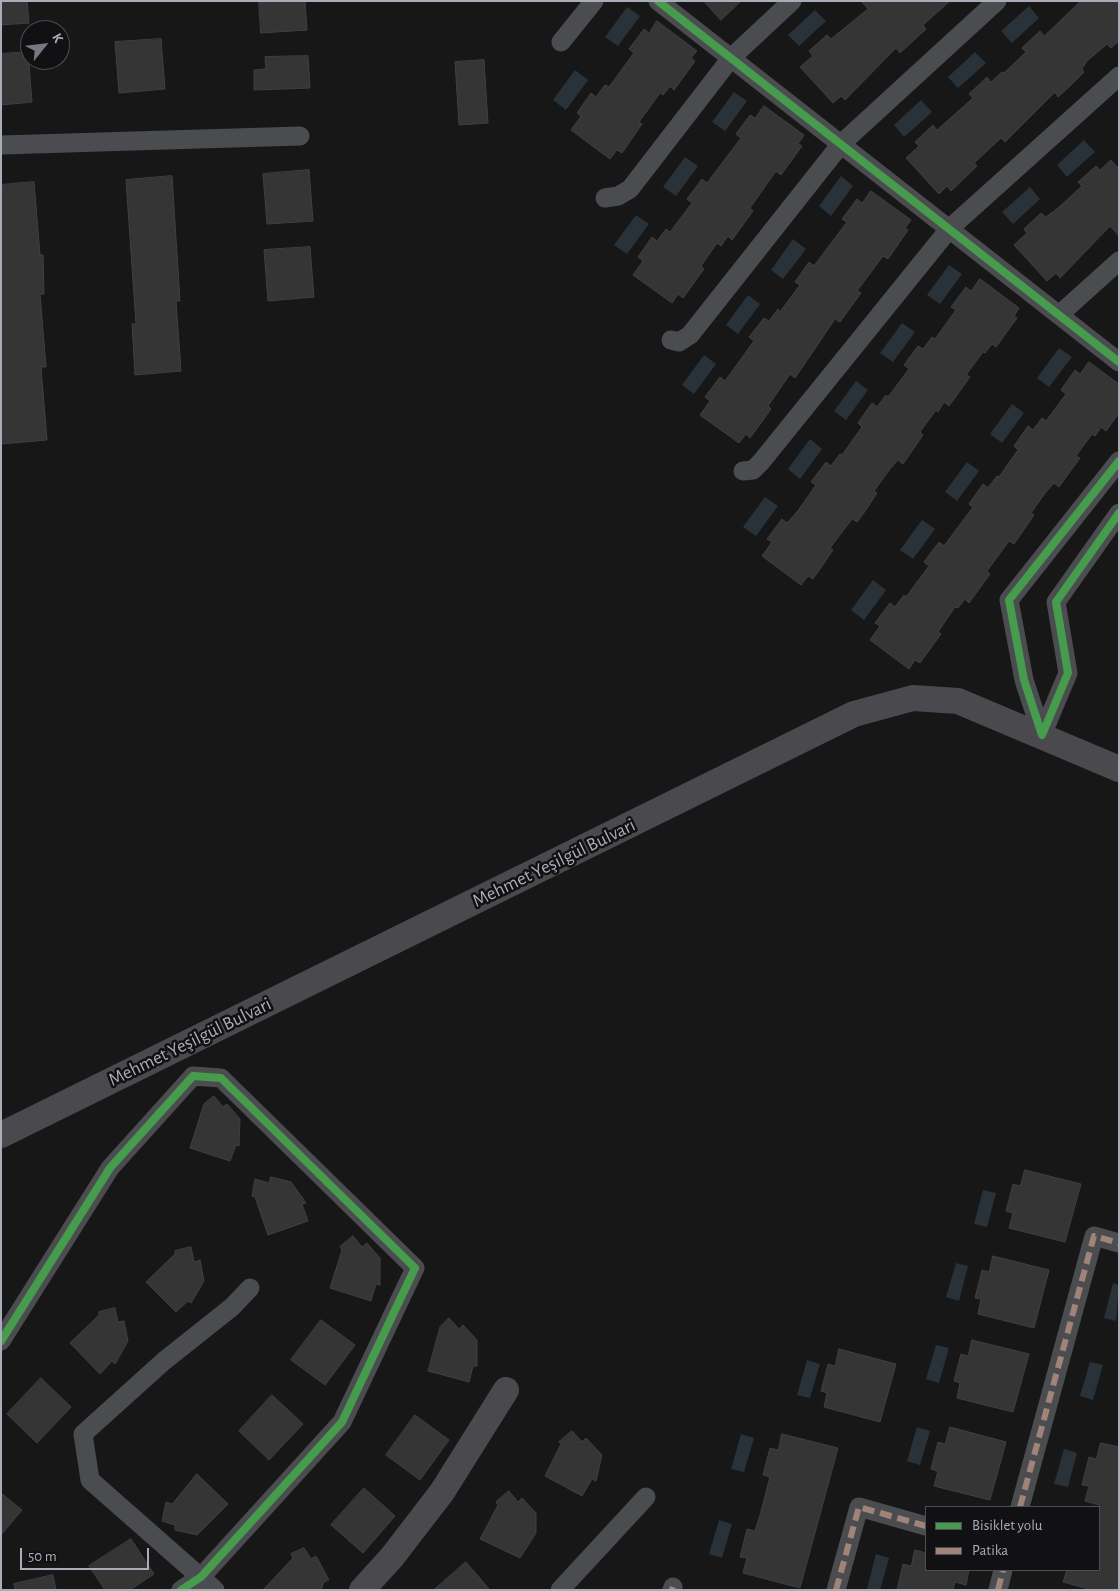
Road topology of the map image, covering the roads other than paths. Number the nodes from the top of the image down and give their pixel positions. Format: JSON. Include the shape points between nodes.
{"nodes":[{"id":1,"x":594,"y":1,"type":"edge"},
{"id":2,"x":658,"y":1,"type":"edge"},
{"id":3,"x":792,"y":1,"type":"edge"},
{"id":4,"x":997,"y":1,"type":"edge"},
{"id":5,"x":561,"y":42,"type":"dead end"},
{"id":6,"x":731,"y":58,"type":"junction"},
{"id":7,"x":1119,"y":76,"type":"edge"},
{"id":8,"x":300,"y":136,"type":"dead end"},
{"id":9,"x":841,"y":144,"type":"junction"},
{"id":10,"x":1,"y":145,"type":"edge"},
{"id":11,"x":605,"y":198,"type":"dead end"},
{"id":12,"x":950,"y":228,"type":"junction"},
{"id":13,"x":1119,"y":261,"type":"edge"},
{"id":14,"x":1060,"y":314,"type":"junction"},
{"id":15,"x":670,"y":340,"type":"dead end"},
{"id":16,"x":1119,"y":362,"type":"edge"},
{"id":17,"x":1119,"y":461,"type":"edge"},
{"id":18,"x":743,"y":471,"type":"dead end"},
{"id":19,"x":1092,"y":497,"type":"junction"},
{"id":20,"x":1118,"y":516,"type":"edge"},
{"id":21,"x":1042,"y":735,"type":"junction"},
{"id":22,"x":1119,"y":768,"type":"edge"},
{"id":23,"x":1,"y":1135,"type":"edge"},
{"id":24,"x":1119,"y":1243,"type":"edge"},
{"id":25,"x":250,"y":1288,"type":"dead end"},
{"id":26,"x":1,"y":1341,"type":"edge"},
{"id":27,"x":506,"y":1390,"type":"dead end"},
{"id":28,"x":646,"y":1497,"type":"dead end"},
{"id":29,"x":1020,"y":1506,"type":"edge"},
{"id":30,"x":925,"y":1526,"type":"edge"},
{"id":31,"x":1003,"y":1571,"type":"edge"},
{"id":32,"x":201,"y":1577,"type":"junction"},
{"id":33,"x":181,"y":1590,"type":"edge"},
{"id":34,"x":215,"y":1590,"type":"edge"},
{"id":35,"x":362,"y":1590,"type":"edge"},
{"id":36,"x":560,"y":1590,"type":"edge"},
{"id":37,"x":836,"y":1590,"type":"edge"},
{"id":38,"x":998,"y":1590,"type":"edge"}],
"edges":[{"from":1,"to":5,"type":"street"},
{"from":2,"to":6,"type":"street"},
{"from":3,"to":6,"type":"street"},
{"from":4,"to":9,"type":"street"},
{"from":6,"to":9,"type":"street"},
{"from":6,"to":11,"type":"street","via":[[630,189],[618,196]]},
{"from":7,"to":12,"type":"street"},
{"from":8,"to":10,"type":"street"},
{"from":9,"to":12,"type":"street"},
{"from":9,"to":15,"type":"street","via":[[690,335],[679,342]]},
{"from":12,"to":14,"type":"street"},
{"from":12,"to":18,"type":"street","via":[[761,462],[753,470]]},
{"from":13,"to":14,"type":"street"},
{"from":14,"to":16,"type":"street"},
{"from":17,"to":19,"type":"street"},
{"from":19,"to":20,"type":"street"},
{"from":19,"to":21,"type":"street","via":[[1009,600],[1024,680]]},
{"from":20,"to":21,"type":"street","via":[[1056,602],[1068,673]]},
{"from":21,"to":22,"type":"main road","name":"Mehmet Yeşilgül Bulvari"},
{"from":21,"to":23,"type":"main road","name":"Mehmet Yeşilgül Bulvari","via":[[958,701],[913,698],[854,714]]},
{"from":24,"to":29,"type":"street","via":[[1094,1236]]},
{"from":25,"to":32,"type":"street","via":[[83,1434],[90,1480]]},
{"from":26,"to":32,"type":"street","via":[[110,1168],[193,1076],[221,1078],[415,1268],[342,1422]]},
{"from":27,"to":35,"type":"main road","via":[[442,1492]]},
{"from":28,"to":36,"type":"street"},
{"from":30,"to":37,"type":"street","via":[[859,1507]]},
{"from":31,"to":38,"type":"street"},
{"from":32,"to":33,"type":"street"},
{"from":32,"to":34,"type":"street"}]}
